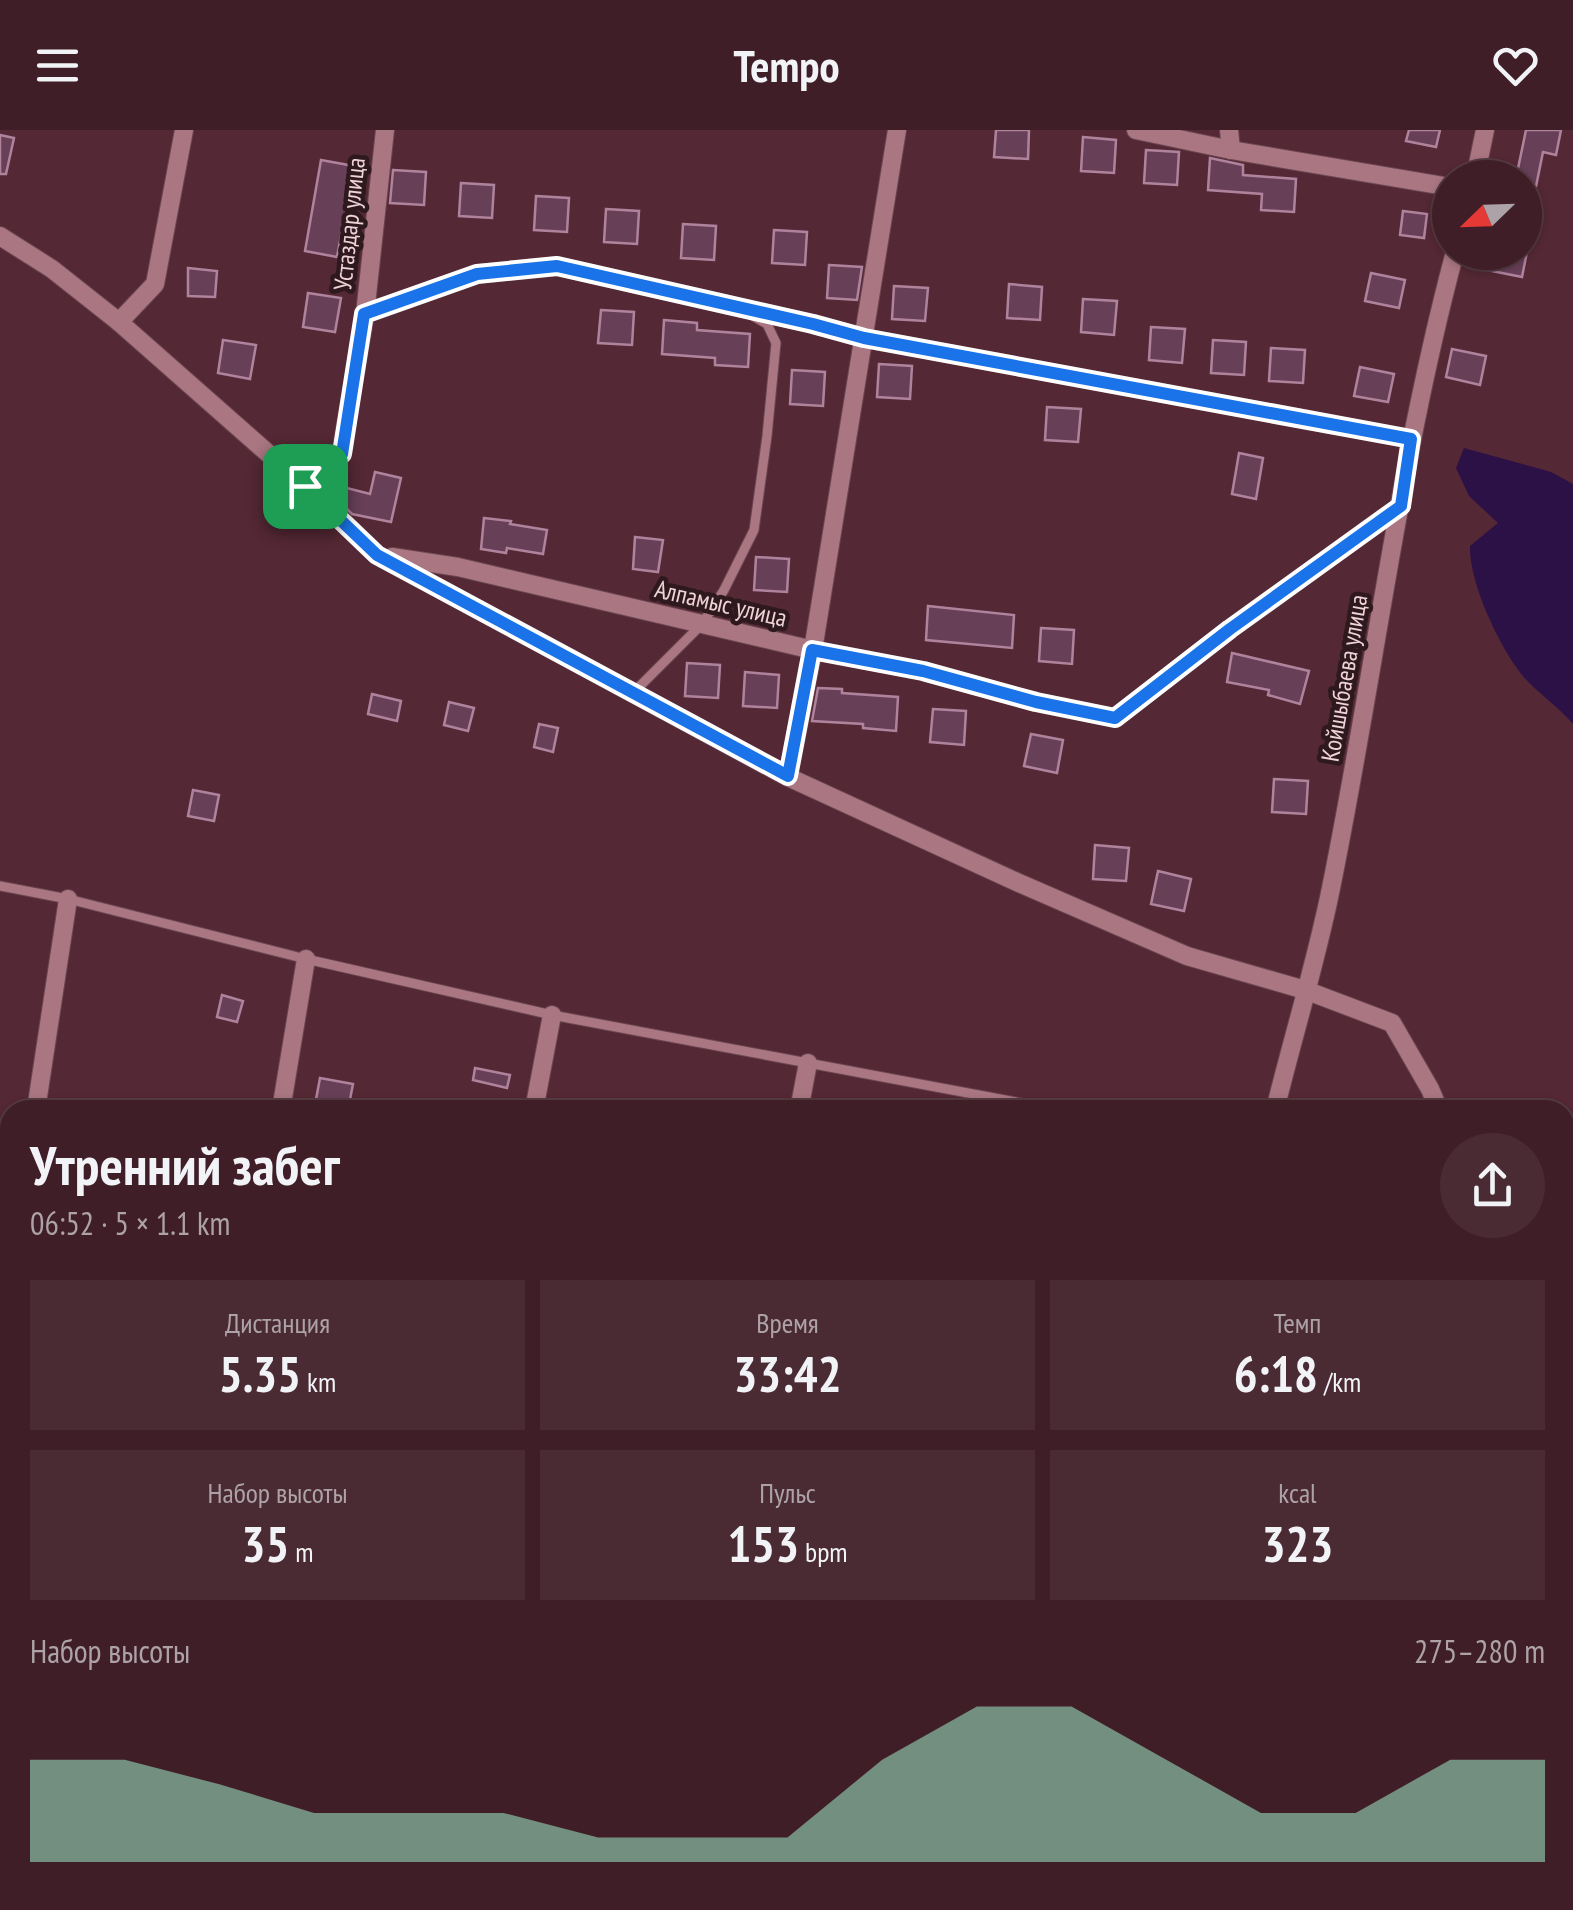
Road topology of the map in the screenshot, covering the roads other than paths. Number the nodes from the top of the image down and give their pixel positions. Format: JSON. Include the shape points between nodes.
{"nodes":[{"id":1,"x":184,"y":130,"type":"edge"},
{"id":2,"x":385,"y":130,"type":"edge"},
{"id":3,"x":897,"y":130,"type":"edge"},
{"id":4,"x":1136,"y":130,"type":"edge"},
{"id":5,"x":1229,"y":130,"type":"edge"},
{"id":6,"x":1485,"y":130,"type":"edge"},
{"id":7,"x":1231,"y":150,"type":"junction"},
{"id":8,"x":1479,"y":160,"type":"edge"},
{"id":9,"x":1432,"y":184,"type":"edge"},
{"id":10,"x":0,"y":236,"type":"edge"},
{"id":11,"x":1451,"y":270,"type":"edge"},
{"id":12,"x":739,"y":309,"type":"junction"},
{"id":13,"x":364,"y":314,"type":"junction"},
{"id":14,"x":119,"y":322,"type":"junction"},
{"id":15,"x":864,"y":338,"type":"junction"},
{"id":16,"x":1411,"y":439,"type":"junction"},
{"id":17,"x":305,"y":486,"type":"junction"},
{"id":18,"x":1401,"y":506,"type":"junction"},
{"id":19,"x":377,"y":555,"type":"junction"},
{"id":20,"x":702,"y":624,"type":"junction"},
{"id":21,"x":812,"y":650,"type":"junction"},
{"id":22,"x":632,"y":694,"type":"junction"},
{"id":23,"x":788,"y":776,"type":"junction"},
{"id":24,"x":0,"y":886,"type":"edge"},
{"id":25,"x":68,"y":899,"type":"junction"},
{"id":26,"x":306,"y":960,"type":"junction"},
{"id":27,"x":1305,"y":990,"type":"junction"},
{"id":28,"x":552,"y":1015,"type":"junction"},
{"id":29,"x":808,"y":1064,"type":"junction"},
{"id":30,"x":38,"y":1100,"type":"edge"},
{"id":31,"x":283,"y":1100,"type":"edge"},
{"id":32,"x":536,"y":1100,"type":"edge"},
{"id":33,"x":801,"y":1100,"type":"edge"},
{"id":34,"x":1001,"y":1100,"type":"edge"},
{"id":35,"x":1277,"y":1100,"type":"edge"},
{"id":36,"x":1434,"y":1100,"type":"edge"}],
"edges":[{"from":1,"to":14,"type":"street","via":[[154,284]]},
{"from":2,"to":13,"type":"street","name":"Устаздар улица"},
{"from":3,"to":15,"type":"street"},
{"from":4,"to":7,"type":"street"},
{"from":5,"to":7,"type":"street"},
{"from":6,"to":8,"type":"street"},
{"from":7,"to":9,"type":"street"},
{"from":10,"to":14,"type":"street"},
{"from":11,"to":16,"type":"street","name":"Койшыбаева улица"},
{"from":12,"to":13,"type":"street","via":[[557,266],[477,274]]},
{"from":12,"to":15,"type":"street"},
{"from":12,"to":20,"type":"lane","via":[[767,324],[776,344],[768,436],[754,530]]},
{"from":13,"to":17,"type":"street","name":"Устаздар улица","via":[[342,454]]},
{"from":14,"to":17,"type":"street"},
{"from":15,"to":16,"type":"street"},
{"from":15,"to":21,"type":"street"},
{"from":16,"to":18,"type":"street","name":"Койшыбаева улица"},
{"from":17,"to":19,"type":"street"},
{"from":18,"to":21,"type":"street","name":"Алпамыс улица","via":[[1115,718]]},
{"from":18,"to":27,"type":"street","name":"Койшыбаева улица","via":[[1330,892]]},
{"from":19,"to":20,"type":"street","name":"Алпамыс улица","via":[[458,567]]},
{"from":19,"to":22,"type":"street"},
{"from":20,"to":21,"type":"street","name":"Алпамыс улица"},
{"from":20,"to":22,"type":"lane"},
{"from":21,"to":23,"type":"street"},
{"from":22,"to":23,"type":"street"},
{"from":23,"to":27,"type":"street","via":[[1187,956]]},
{"from":24,"to":25,"type":"lane"},
{"from":25,"to":26,"type":"lane"},
{"from":25,"to":30,"type":"street"},
{"from":26,"to":28,"type":"lane"},
{"from":26,"to":31,"type":"street"},
{"from":27,"to":35,"type":"street","name":"Койшыбаева улица"},
{"from":27,"to":36,"type":"street","via":[[1392,1023]]},
{"from":28,"to":29,"type":"lane"},
{"from":28,"to":32,"type":"street"},
{"from":29,"to":33,"type":"street"},
{"from":29,"to":34,"type":"lane"}]}
